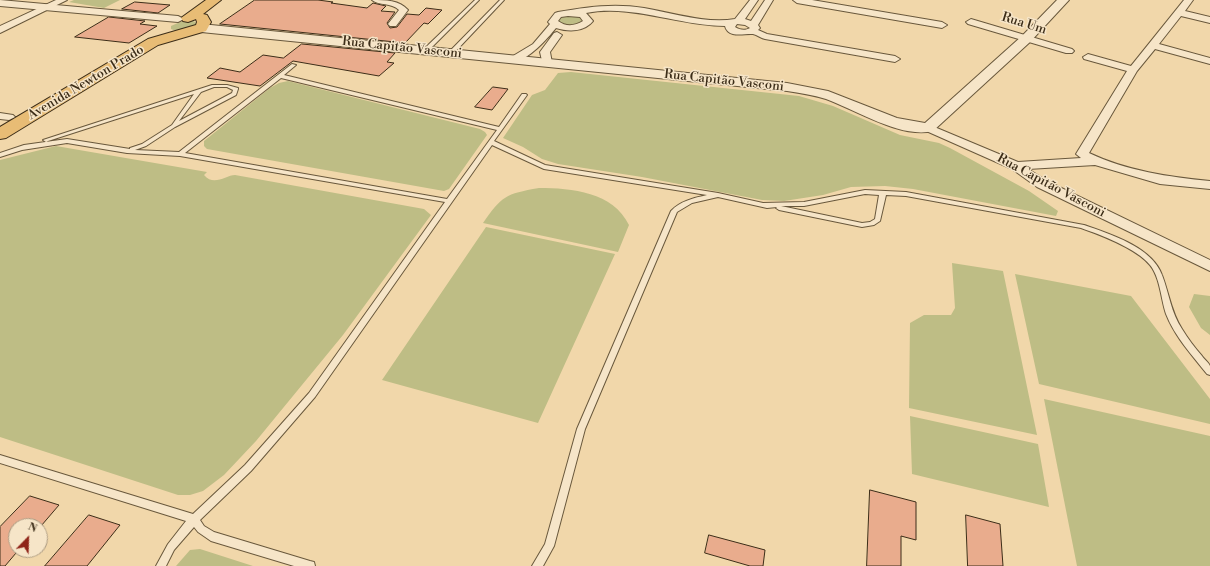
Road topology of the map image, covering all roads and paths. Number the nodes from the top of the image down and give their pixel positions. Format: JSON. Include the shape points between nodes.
{"nodes":[{"id":1,"x":63,"y":0,"type":"edge"},
{"id":2,"x":215,"y":0,"type":"edge"},
{"id":3,"x":227,"y":0,"type":"edge"},
{"id":4,"x":376,"y":0,"type":"edge"},
{"id":5,"x":477,"y":0,"type":"edge"},
{"id":6,"x":502,"y":0,"type":"edge"},
{"id":7,"x":754,"y":0,"type":"edge"},
{"id":8,"x":769,"y":0,"type":"edge"},
{"id":9,"x":797,"y":0,"type":"edge"},
{"id":10,"x":1063,"y":0,"type":"edge"},
{"id":11,"x":1189,"y":0,"type":"edge"},
{"id":12,"x":0,"y":3,"type":"edge"},
{"id":13,"x":47,"y":8,"type":"junction"},
{"id":14,"x":1180,"y":12,"type":"junction"},
{"id":15,"x":573,"y":13,"type":"junction"},
{"id":16,"x":183,"y":18,"type":"junction"},
{"id":17,"x":587,"y":19,"type":"junction"},
{"id":18,"x":1210,"y":20,"type":"edge"},
{"id":19,"x":971,"y":22,"type":"dead end"},
{"id":20,"x":201,"y":23,"type":"junction"},
{"id":21,"x":393,"y":24,"type":"dead end"},
{"id":22,"x":555,"y":24,"type":"junction"},
{"id":23,"x":735,"y":25,"type":"junction"},
{"id":24,"x":942,"y":25,"type":"dead end"},
{"id":25,"x":567,"y":28,"type":"junction"},
{"id":26,"x":753,"y":28,"type":"junction"},
{"id":27,"x":0,"y":30,"type":"edge"},
{"id":28,"x":168,"y":31,"type":"junction"},
{"id":29,"x":552,"y":34,"type":"junction"},
{"id":30,"x":1026,"y":39,"type":"junction"},
{"id":31,"x":536,"y":46,"type":"junction"},
{"id":32,"x":1154,"y":46,"type":"junction"},
{"id":33,"x":546,"y":48,"type":"junction"},
{"id":34,"x":426,"y":50,"type":"junction"},
{"id":35,"x":1069,"y":52,"type":"dead end"},
{"id":36,"x":451,"y":53,"type":"junction"},
{"id":37,"x":1088,"y":57,"type":"dead end"},
{"id":38,"x":512,"y":59,"type":"junction"},
{"id":39,"x":895,"y":59,"type":"dead end"},
{"id":40,"x":1210,"y":61,"type":"edge"},
{"id":41,"x":547,"y":63,"type":"junction"},
{"id":42,"x":294,"y":65,"type":"dead end"},
{"id":43,"x":1133,"y":70,"type":"junction"},
{"id":44,"x":280,"y":76,"type":"junction"},
{"id":45,"x":199,"y":91,"type":"junction"},
{"id":46,"x":524,"y":95,"type":"dead end"},
{"id":47,"x":3,"y":119,"type":"edge"},
{"id":48,"x":173,"y":126,"type":"junction"},
{"id":49,"x":928,"y":128,"type":"junction"},
{"id":50,"x":500,"y":129,"type":"junction"},
{"id":51,"x":0,"y":134,"type":"edge"},
{"id":52,"x":491,"y":142,"type":"junction"},
{"id":53,"x":21,"y":148,"type":"junction"},
{"id":54,"x":127,"y":150,"type":"junction"},
{"id":55,"x":180,"y":154,"type":"junction"},
{"id":56,"x":1082,"y":154,"type":"junction"},
{"id":57,"x":0,"y":155,"type":"edge"},
{"id":58,"x":1096,"y":161,"type":"junction"},
{"id":59,"x":1013,"y":164,"type":"junction"},
{"id":60,"x":1210,"y":185,"type":"edge"},
{"id":61,"x":883,"y":192,"type":"junction"},
{"id":62,"x":718,"y":195,"type":"junction"},
{"id":63,"x":450,"y":201,"type":"junction"},
{"id":64,"x":763,"y":205,"type":"junction"},
{"id":65,"x":1210,"y":266,"type":"edge"},
{"id":66,"x":1210,"y":372,"type":"edge"},
{"id":67,"x":0,"y":458,"type":"edge"},
{"id":68,"x":194,"y":519,"type":"junction"},
{"id":69,"x":162,"y":566,"type":"edge"},
{"id":70,"x":310,"y":566,"type":"edge"},
{"id":71,"x":538,"y":566,"type":"edge"}],
"edges":[{"from":1,"to":13,"type":"street"},
{"from":2,"to":16,"type":"main road"},
{"from":3,"to":20,"type":"main road","via":[[208,11]]},
{"from":4,"to":21,"type":"street","via":[[401,5],[404,10]]},
{"from":5,"to":34,"type":"lane"},
{"from":6,"to":36,"type":"lane"},
{"from":7,"to":23,"type":"street"},
{"from":8,"to":26,"type":"street"},
{"from":9,"to":24,"type":"street"},
{"from":10,"to":30,"type":"street"},
{"from":11,"to":14,"type":"street"},
{"from":12,"to":13,"type":"street"},
{"from":13,"to":16,"type":"street"},
{"from":13,"to":27,"type":"street"},
{"from":14,"to":18,"type":"street"},
{"from":14,"to":32,"type":"street"},
{"from":15,"to":17,"type":"street","via":[[583,15]]},
{"from":15,"to":22,"type":"street","via":[[558,15],[553,19]]},
{"from":15,"to":23,"type":"street","via":[[598,8],[620,8],[695,22]]},
{"from":16,"to":20,"type":"main road"},
{"from":16,"to":28,"type":"main road"},
{"from":17,"to":23,"type":"street","via":[[599,14],[613,13],[700,28]]},
{"from":17,"to":25,"type":"street","via":[[586,24],[582,26]]},
{"from":19,"to":30,"type":"street","name":"Rua Um"},
{"from":20,"to":28,"type":"main road"},
{"from":20,"to":34,"type":"street","name":"Rua Capitão Vasconi"},
{"from":22,"to":25,"type":"street"},
{"from":22,"to":29,"type":"street"},
{"from":23,"to":26,"type":"street"},
{"from":25,"to":29,"type":"street"},
{"from":26,"to":39,"type":"street","via":[[765,36]]},
{"from":28,"to":47,"type":"main road","name":"Avenida Newton Prado"},
{"from":28,"to":51,"type":"main road","name":"Avenida Newton Prado"},
{"from":29,"to":31,"type":"street"},
{"from":29,"to":33,"type":"street"},
{"from":30,"to":35,"type":"street","name":"Rua Um"},
{"from":30,"to":49,"type":"street"},
{"from":31,"to":33,"type":"street"},
{"from":31,"to":38,"type":"street"},
{"from":32,"to":40,"type":"street"},
{"from":32,"to":43,"type":"street"},
{"from":33,"to":41,"type":"street","via":[[544,56]]},
{"from":34,"to":36,"type":"street","name":"Rua Capitão Vasconi"},
{"from":36,"to":38,"type":"street","name":"Rua Capitão Vasconi"},
{"from":37,"to":43,"type":"street"},
{"from":38,"to":41,"type":"street","name":"Rua Capitão Vasconi"},
{"from":41,"to":49,"type":"street","name":"Rua Capitão Vasconi","via":[[787,87],[834,97],[895,123],[913,128]]},
{"from":42,"to":44,"type":"lane"},
{"from":43,"to":56,"type":"street"},
{"from":44,"to":50,"type":"lane"},
{"from":44,"to":55,"type":"lane"},
{"from":45,"to":48,"type":"lane"},
{"from":45,"to":48,"type":"lane","via":[[214,86],[236,89],[236,92]]},
{"from":45,"to":53,"type":"lane"},
{"from":46,"to":50,"type":"lane"},
{"from":48,"to":54,"type":"lane","via":[[149,142]]},
{"from":49,"to":59,"type":"street","name":"Rua Capitão Vasconi"},
{"from":50,"to":52,"type":"lane"},
{"from":52,"to":62,"type":"lane","via":[[544,167]]},
{"from":52,"to":63,"type":"lane"},
{"from":53,"to":54,"type":"lane","via":[[67,141]]},
{"from":53,"to":57,"type":"lane"},
{"from":54,"to":55,"type":"lane"},
{"from":55,"to":63,"type":"lane"},
{"from":56,"to":58,"type":"street"},
{"from":56,"to":59,"type":"street"},
{"from":58,"to":59,"type":"street"},
{"from":58,"to":60,"type":"street","via":[[1160,180]]},
{"from":59,"to":65,"type":"street","name":"Rua Capitão Vasconi","via":[[1042,184]]},
{"from":61,"to":64,"type":"lane","via":[[858,193],[804,204]]},
{"from":61,"to":64,"type":"lane","via":[[878,220],[872,224],[862,225]]},
{"from":61,"to":66,"type":"lane","via":[[1076,225],[1120,241],[1154,265],[1170,316]]},
{"from":62,"to":64,"type":"lane"},
{"from":62,"to":71,"type":"lane","via":[[683,204],[672,215],[581,429],[549,546]]},
{"from":63,"to":68,"type":"lane","via":[[312,395],[248,468]]},
{"from":67,"to":68,"type":"lane"},
{"from":68,"to":69,"type":"lane","via":[[171,547]]},
{"from":68,"to":70,"type":"lane","via":[[201,529],[211,536]]}]}
